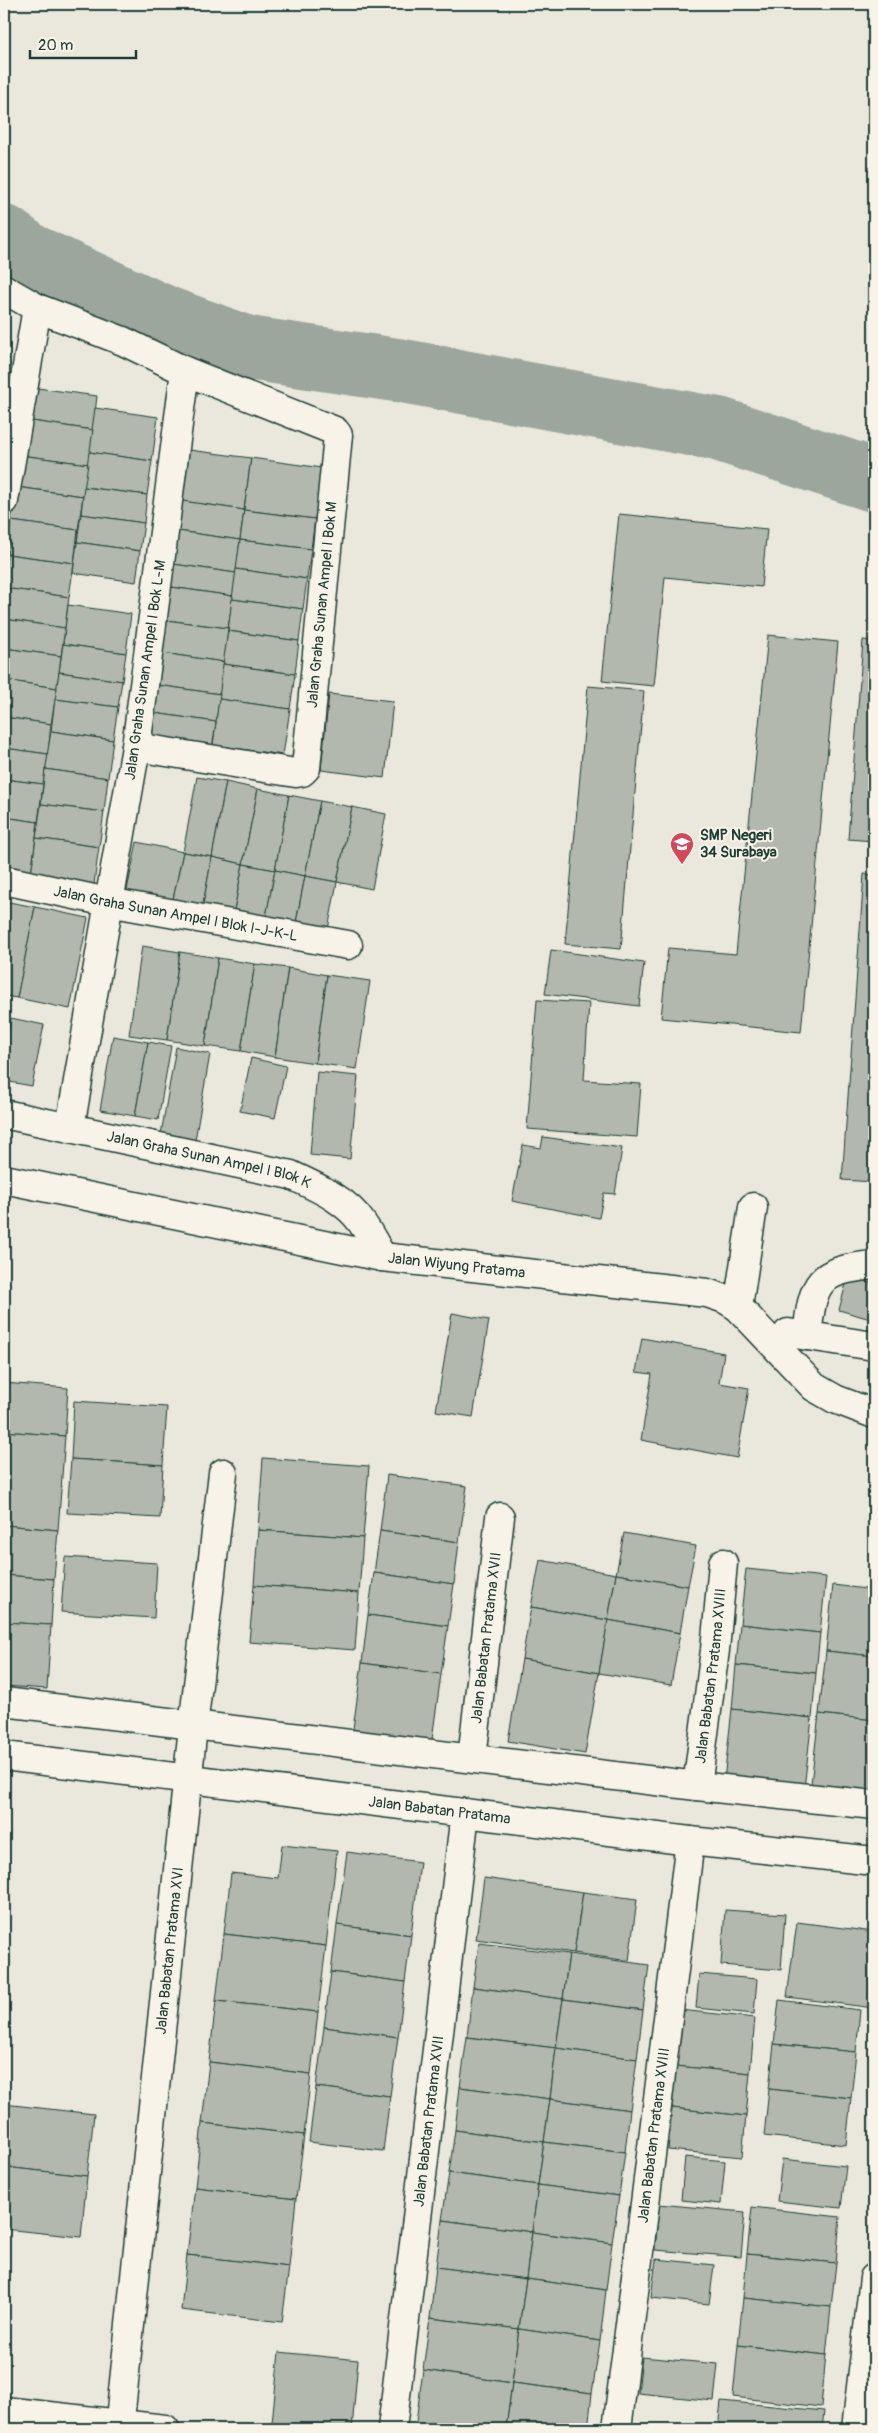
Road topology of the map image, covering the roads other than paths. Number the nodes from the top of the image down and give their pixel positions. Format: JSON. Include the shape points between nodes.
{"nodes":[{"id":1,"x":4,"y":290,"type":"edge"},
{"id":2,"x":37,"y":308,"type":"junction"},
{"id":3,"x":185,"y":370,"type":"junction"},
{"id":4,"x":4,"y":501,"type":"edge"},
{"id":5,"x":136,"y":748,"type":"junction"},
{"id":6,"x":4,"y":880,"type":"edge"},
{"id":7,"x":108,"y":902,"type":"junction"},
{"id":8,"x":348,"y":944,"type":"dead end"},
{"id":9,"x":4,"y":1114,"type":"edge"},
{"id":10,"x":70,"y":1127,"type":"junction"},
{"id":11,"x":4,"y":1178,"type":"edge"},
{"id":12,"x":753,"y":1207,"type":"dead end"},
{"id":13,"x":382,"y":1257,"type":"junction"},
{"id":14,"x":874,"y":1265,"type":"edge"},
{"id":15,"x":738,"y":1307,"type":"junction"},
{"id":16,"x":762,"y":1329,"type":"junction"},
{"id":17,"x":807,"y":1336,"type":"junction"},
{"id":18,"x":874,"y":1346,"type":"edge"},
{"id":19,"x":874,"y":1414,"type":"edge"},
{"id":20,"x":223,"y":1472,"type":"dead end"},
{"id":21,"x":500,"y":1517,"type":"dead end"},
{"id":22,"x":723,"y":1564,"type":"dead end"},
{"id":23,"x":4,"y":1702,"type":"edge"},
{"id":24,"x":193,"y":1727,"type":"junction"},
{"id":25,"x":4,"y":1756,"type":"edge"},
{"id":26,"x":472,"y":1758,"type":"junction"},
{"id":27,"x":188,"y":1781,"type":"junction"},
{"id":28,"x":697,"y":1786,"type":"junction"},
{"id":29,"x":874,"y":1805,"type":"edge"},
{"id":30,"x":465,"y":1813,"type":"junction"},
{"id":31,"x":690,"y":1842,"type":"junction"},
{"id":32,"x":874,"y":1861,"type":"edge"},
{"id":33,"x":874,"y":2278,"type":"edge"},
{"id":34,"x":4,"y":2410,"type":"edge"},
{"id":35,"x":119,"y":2427,"type":"edge"},
{"id":36,"x":165,"y":2429,"type":"edge"},
{"id":37,"x":392,"y":2429,"type":"edge"},
{"id":38,"x":617,"y":2429,"type":"edge"},
{"id":39,"x":856,"y":2429,"type":"edge"}],
"edges":[{"from":1,"to":2,"type":"street"},
{"from":2,"to":3,"type":"street","via":[[123,341]]},
{"from":2,"to":4,"type":"street"},
{"from":3,"to":5,"type":"street","name":"Jalan Graha Sunan Ampel I Bok L-M"},
{"from":3,"to":5,"type":"street","name":"Jalan Graha Sunan Ampel I Bok M","via":[[335,431],[338,435],[306,768],[296,773]]},
{"from":5,"to":7,"type":"street","name":"Jalan Graha Sunan Ampel I Bok L-M"},
{"from":6,"to":7,"type":"street","name":"Jalan Graha Sunan Ampel I Blok I-J-K-L"},
{"from":7,"to":8,"type":"street","name":"Jalan Graha Sunan Ampel I Blok I-J-K-L"},
{"from":7,"to":10,"type":"street","name":"Jalan Graha Sunan Ampel I Bok L-M"},
{"from":9,"to":10,"type":"street","name":"Jalan Graha Sunan Ampel I Blok K"},
{"from":10,"to":13,"type":"street","name":"Jalan Graha Sunan Ampel I Blok K","via":[[291,1175],[342,1203],[362,1222]]},
{"from":11,"to":13,"type":"street","name":"Jalan Wiyung Pratama"},
{"from":12,"to":15,"type":"street"},
{"from":13,"to":15,"type":"street","name":"Jalan Wiyung Pratama","via":[[707,1293]]},
{"from":14,"to":17,"type":"street","via":[[843,1268],[821,1281],[811,1300]]},
{"from":15,"to":16,"type":"street","name":"Jalan Wiyung Pratama"},
{"from":16,"to":17,"type":"street"},
{"from":16,"to":19,"type":"street","name":"Jalan Wiyung Pratama","via":[[814,1387]]},
{"from":17,"to":18,"type":"street"},
{"from":20,"to":24,"type":"street","name":"Jalan Babatan Pratama XVI"},
{"from":21,"to":26,"type":"street","name":"Jalan Babatan Pratama XVII"},
{"from":22,"to":28,"type":"street","name":"Jalan Babatan Pratama XVIII"},
{"from":23,"to":24,"type":"street"},
{"from":24,"to":26,"type":"street"},
{"from":24,"to":27,"type":"street","name":"Jalan Babatan Pratama XVI"},
{"from":25,"to":27,"type":"street","name":"Jalan Babatan Pratama"},
{"from":26,"to":28,"type":"street"},
{"from":27,"to":30,"type":"street","name":"Jalan Babatan Pratama"},
{"from":27,"to":35,"type":"street","name":"Jalan Babatan Pratama XVI"},
{"from":28,"to":29,"type":"street"},
{"from":30,"to":31,"type":"street","name":"Jalan Babatan Pratama"},
{"from":30,"to":37,"type":"street","name":"Jalan Babatan Pratama XVII"},
{"from":31,"to":32,"type":"street","name":"Jalan Babatan Pratama"},
{"from":31,"to":38,"type":"street","name":"Jalan Babatan Pratama XVIII"},
{"from":33,"to":39,"type":"street"},
{"from":34,"to":35,"type":"street"},
{"from":35,"to":36,"type":"street"}]}
